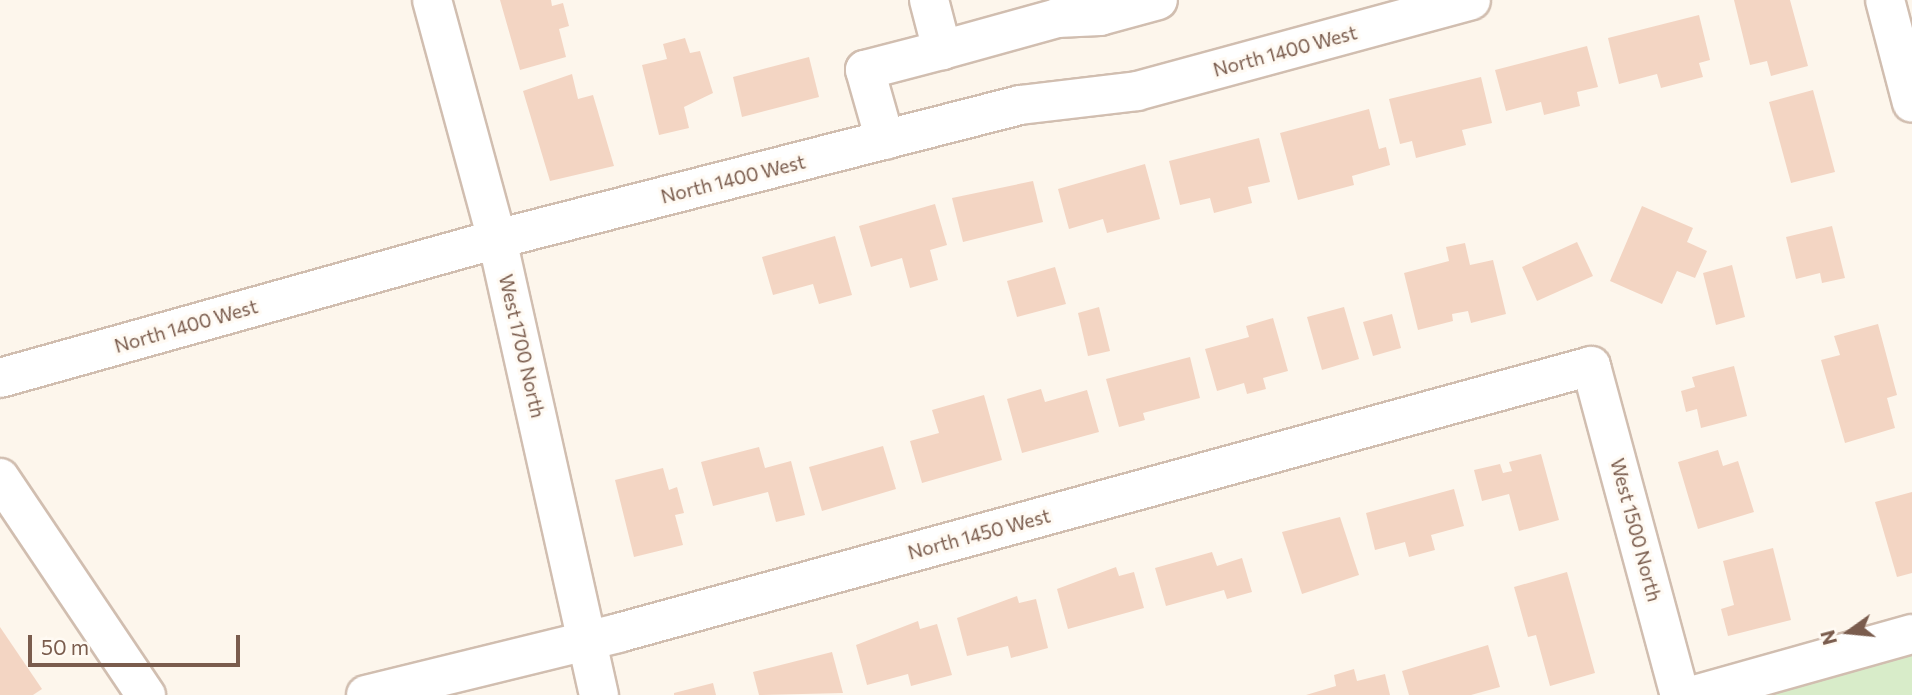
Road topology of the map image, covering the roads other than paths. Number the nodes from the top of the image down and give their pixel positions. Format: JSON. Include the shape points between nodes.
{"nodes":[{"id":1,"x":432,"y":0,"type":"edge"},
{"id":2,"x":929,"y":0,"type":"edge"},
{"id":3,"x":1158,"y":0,"type":"edge"},
{"id":4,"x":1471,"y":0,"type":"edge"},
{"id":5,"x":1885,"y":0,"type":"edge"},
{"id":6,"x":1380,"y":12,"type":"edge"},
{"id":7,"x":942,"y":50,"type":"junction"},
{"id":8,"x":1912,"y":103,"type":"edge"},
{"id":9,"x":885,"y":140,"type":"junction"},
{"id":10,"x":498,"y":239,"type":"junction"},
{"id":11,"x":1591,"y":366,"type":"joint"},
{"id":12,"x":0,"y":378,"type":"edge"},
{"id":13,"x":0,"y":478,"type":"edge"},
{"id":14,"x":1912,"y":634,"type":"edge"},
{"id":15,"x":589,"y":640,"type":"junction"},
{"id":16,"x":146,"y":695,"type":"edge"},
{"id":17,"x":366,"y":695,"type":"edge"},
{"id":18,"x":599,"y":695,"type":"edge"},
{"id":19,"x":1680,"y":695,"type":"edge"},
{"id":20,"x":1695,"y":695,"type":"edge"}],
"edges":[{"from":1,"to":10,"type":"street","name":"West 1700 North"},
{"from":2,"to":7,"type":"street"},
{"from":3,"to":7,"type":"street","via":[[1100,16],[1057,18]]},
{"from":4,"to":6,"type":"street","name":"North 1400 West"},
{"from":5,"to":8,"type":"street"},
{"from":6,"to":9,"type":"street","name":"North 1400 West","via":[[1137,91],[1020,106]]},
{"from":7,"to":9,"type":"street","via":[[865,71]]},
{"from":9,"to":10,"type":"street","name":"North 1400 West"},
{"from":10,"to":12,"type":"street","name":"North 1400 West"},
{"from":10,"to":15,"type":"street","name":"West 1700 North"},
{"from":11,"to":15,"type":"street","name":"North 1450 West"},
{"from":11,"to":19,"type":"street","name":"West 1500 North"},
{"from":13,"to":16,"type":"street"},
{"from":14,"to":20,"type":"street"},
{"from":15,"to":17,"type":"street","name":"North 1450 West"},
{"from":15,"to":18,"type":"street","name":"West 1700 North"}]}
